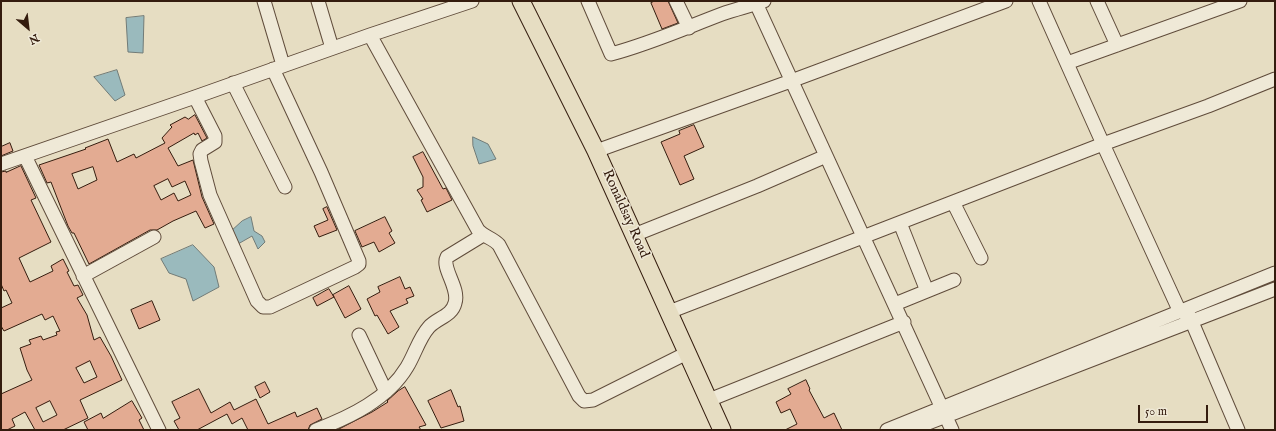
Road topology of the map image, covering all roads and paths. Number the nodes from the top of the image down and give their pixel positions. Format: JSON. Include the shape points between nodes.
{"nodes":[{"id":1,"x":264,"y":1,"type":"edge"},
{"id":2,"x":318,"y":1,"type":"edge"},
{"id":3,"x":472,"y":1,"type":"edge"},
{"id":4,"x":521,"y":1,"type":"edge"},
{"id":5,"x":588,"y":1,"type":"edge"},
{"id":6,"x":676,"y":1,"type":"edge"},
{"id":7,"x":1006,"y":1,"type":"edge"},
{"id":8,"x":1039,"y":1,"type":"edge"},
{"id":9,"x":1097,"y":1,"type":"edge"},
{"id":10,"x":1240,"y":1,"type":"edge"},
{"id":11,"x":758,"y":2,"type":"edge"},
{"id":12,"x":689,"y":28,"type":"junction"},
{"id":13,"x":370,"y":35,"type":"junction"},
{"id":14,"x":1118,"y":45,"type":"junction"},
{"id":15,"x":332,"y":48,"type":"junction"},
{"id":16,"x":1067,"y":63,"type":"junction"},
{"id":17,"x":278,"y":67,"type":"junction"},
{"id":18,"x":792,"y":81,"type":"junction"},
{"id":19,"x":1274,"y":81,"type":"edge"},
{"id":20,"x":233,"y":83,"type":"junction"},
{"id":21,"x":195,"y":97,"type":"junction"},
{"id":22,"x":1103,"y":144,"type":"junction"},
{"id":23,"x":596,"y":151,"type":"junction"},
{"id":24,"x":25,"y":156,"type":"junction"},
{"id":25,"x":826,"y":156,"type":"junction"},
{"id":26,"x":1,"y":164,"type":"edge"},
{"id":27,"x":285,"y":187,"type":"dead end"},
{"id":28,"x":953,"y":202,"type":"junction"},
{"id":29,"x":900,"y":223,"type":"junction"},
{"id":30,"x":483,"y":235,"type":"junction"},
{"id":31,"x":154,"y":236,"type":"dead end"},
{"id":32,"x":634,"y":236,"type":"junction"},
{"id":33,"x":864,"y":238,"type":"junction"},
{"id":34,"x":981,"y":258,"type":"dead end"},
{"id":35,"x":1271,"y":274,"type":"edge"},
{"id":36,"x":83,"y":276,"type":"junction"},
{"id":37,"x":954,"y":280,"type":"dead end"},
{"id":38,"x":1275,"y":290,"type":"edge"},
{"id":39,"x":927,"y":291,"type":"junction"},
{"id":40,"x":895,"y":304,"type":"junction"},
{"id":41,"x":1183,"y":311,"type":"junction"},
{"id":42,"x":669,"y":312,"type":"junction"},
{"id":43,"x":904,"y":322,"type":"junction"},
{"id":44,"x":1192,"y":322,"type":"junction"},
{"id":45,"x":359,"y":335,"type":"dead end"},
{"id":46,"x":687,"y":353,"type":"junction"},
{"id":47,"x":386,"y":392,"type":"junction"},
{"id":48,"x":709,"y":400,"type":"junction"},
{"id":49,"x":944,"y":412,"type":"junction"},
{"id":50,"x":159,"y":430,"type":"edge"},
{"id":51,"x":316,"y":430,"type":"edge"},
{"id":52,"x":722,"y":430,"type":"edge"},
{"id":53,"x":887,"y":430,"type":"edge"},
{"id":54,"x":910,"y":430,"type":"edge"},
{"id":55,"x":952,"y":430,"type":"edge"},
{"id":56,"x":1238,"y":430,"type":"edge"}],
"edges":[{"from":1,"to":17,"type":"street"},
{"from":2,"to":15,"type":"street"},
{"from":3,"to":13,"type":"street"},
{"from":4,"to":23,"type":"main road","name":"Ronaldsay Road"},
{"from":5,"to":12,"type":"street","via":[[611,54]]},
{"from":6,"to":12,"type":"street"},
{"from":7,"to":18,"type":"street"},
{"from":8,"to":16,"type":"street"},
{"from":9,"to":14,"type":"street"},
{"from":10,"to":14,"type":"street"},
{"from":11,"to":12,"type":"street"},
{"from":11,"to":18,"type":"street"},
{"from":13,"to":15,"type":"street"},
{"from":13,"to":30,"type":"street"},
{"from":14,"to":16,"type":"street"},
{"from":15,"to":17,"type":"street"},
{"from":16,"to":22,"type":"street"},
{"from":17,"to":20,"type":"street"},
{"from":17,"to":21,"type":"street","via":[[360,261],[355,267],[270,307],[263,307],[257,301],[210,195],[200,154],[214,142],[215,136]]},
{"from":18,"to":23,"type":"street"},
{"from":18,"to":25,"type":"street"},
{"from":19,"to":22,"type":"street"},
{"from":20,"to":21,"type":"street"},
{"from":20,"to":27,"type":"street"},
{"from":21,"to":24,"type":"street"},
{"from":22,"to":28,"type":"street"},
{"from":22,"to":41,"type":"street"},
{"from":23,"to":32,"type":"main road","name":"Ronaldsay Road"},
{"from":24,"to":26,"type":"street"},
{"from":24,"to":36,"type":"street"},
{"from":25,"to":32,"type":"street"},
{"from":25,"to":33,"type":"street"},
{"from":28,"to":29,"type":"street"},
{"from":28,"to":34,"type":"street"},
{"from":29,"to":33,"type":"street"},
{"from":29,"to":39,"type":"street"},
{"from":30,"to":46,"type":"street","via":[[499,245],[582,399],[593,400]]},
{"from":30,"to":47,"type":"street","via":[[447,257],[445,264],[457,293],[454,308],[429,327],[407,368]]},
{"from":31,"to":36,"type":"street"},
{"from":32,"to":42,"type":"main road","name":"Ronaldsay Road"},
{"from":33,"to":40,"type":"street"},
{"from":33,"to":42,"type":"street"},
{"from":35,"to":38,"type":"street"},
{"from":35,"to":41,"type":"street"},
{"from":36,"to":50,"type":"street"},
{"from":37,"to":39,"type":"street"},
{"from":38,"to":44,"type":"street"},
{"from":39,"to":40,"type":"street"},
{"from":40,"to":43,"type":"street"},
{"from":41,"to":44,"type":"street"},
{"from":41,"to":49,"type":"street"},
{"from":42,"to":46,"type":"main road","name":"Ronaldsay Road"},
{"from":43,"to":48,"type":"street"},
{"from":43,"to":49,"type":"street"},
{"from":44,"to":49,"type":"street"},
{"from":44,"to":56,"type":"street"},
{"from":45,"to":47,"type":"street"},
{"from":46,"to":48,"type":"main road","name":"Ronaldsay Road"},
{"from":47,"to":51,"type":"street","via":[[345,418]]},
{"from":48,"to":52,"type":"main road","name":"Ronaldsay Road"},
{"from":49,"to":53,"type":"street"},
{"from":49,"to":54,"type":"street"},
{"from":49,"to":55,"type":"street"}]}
